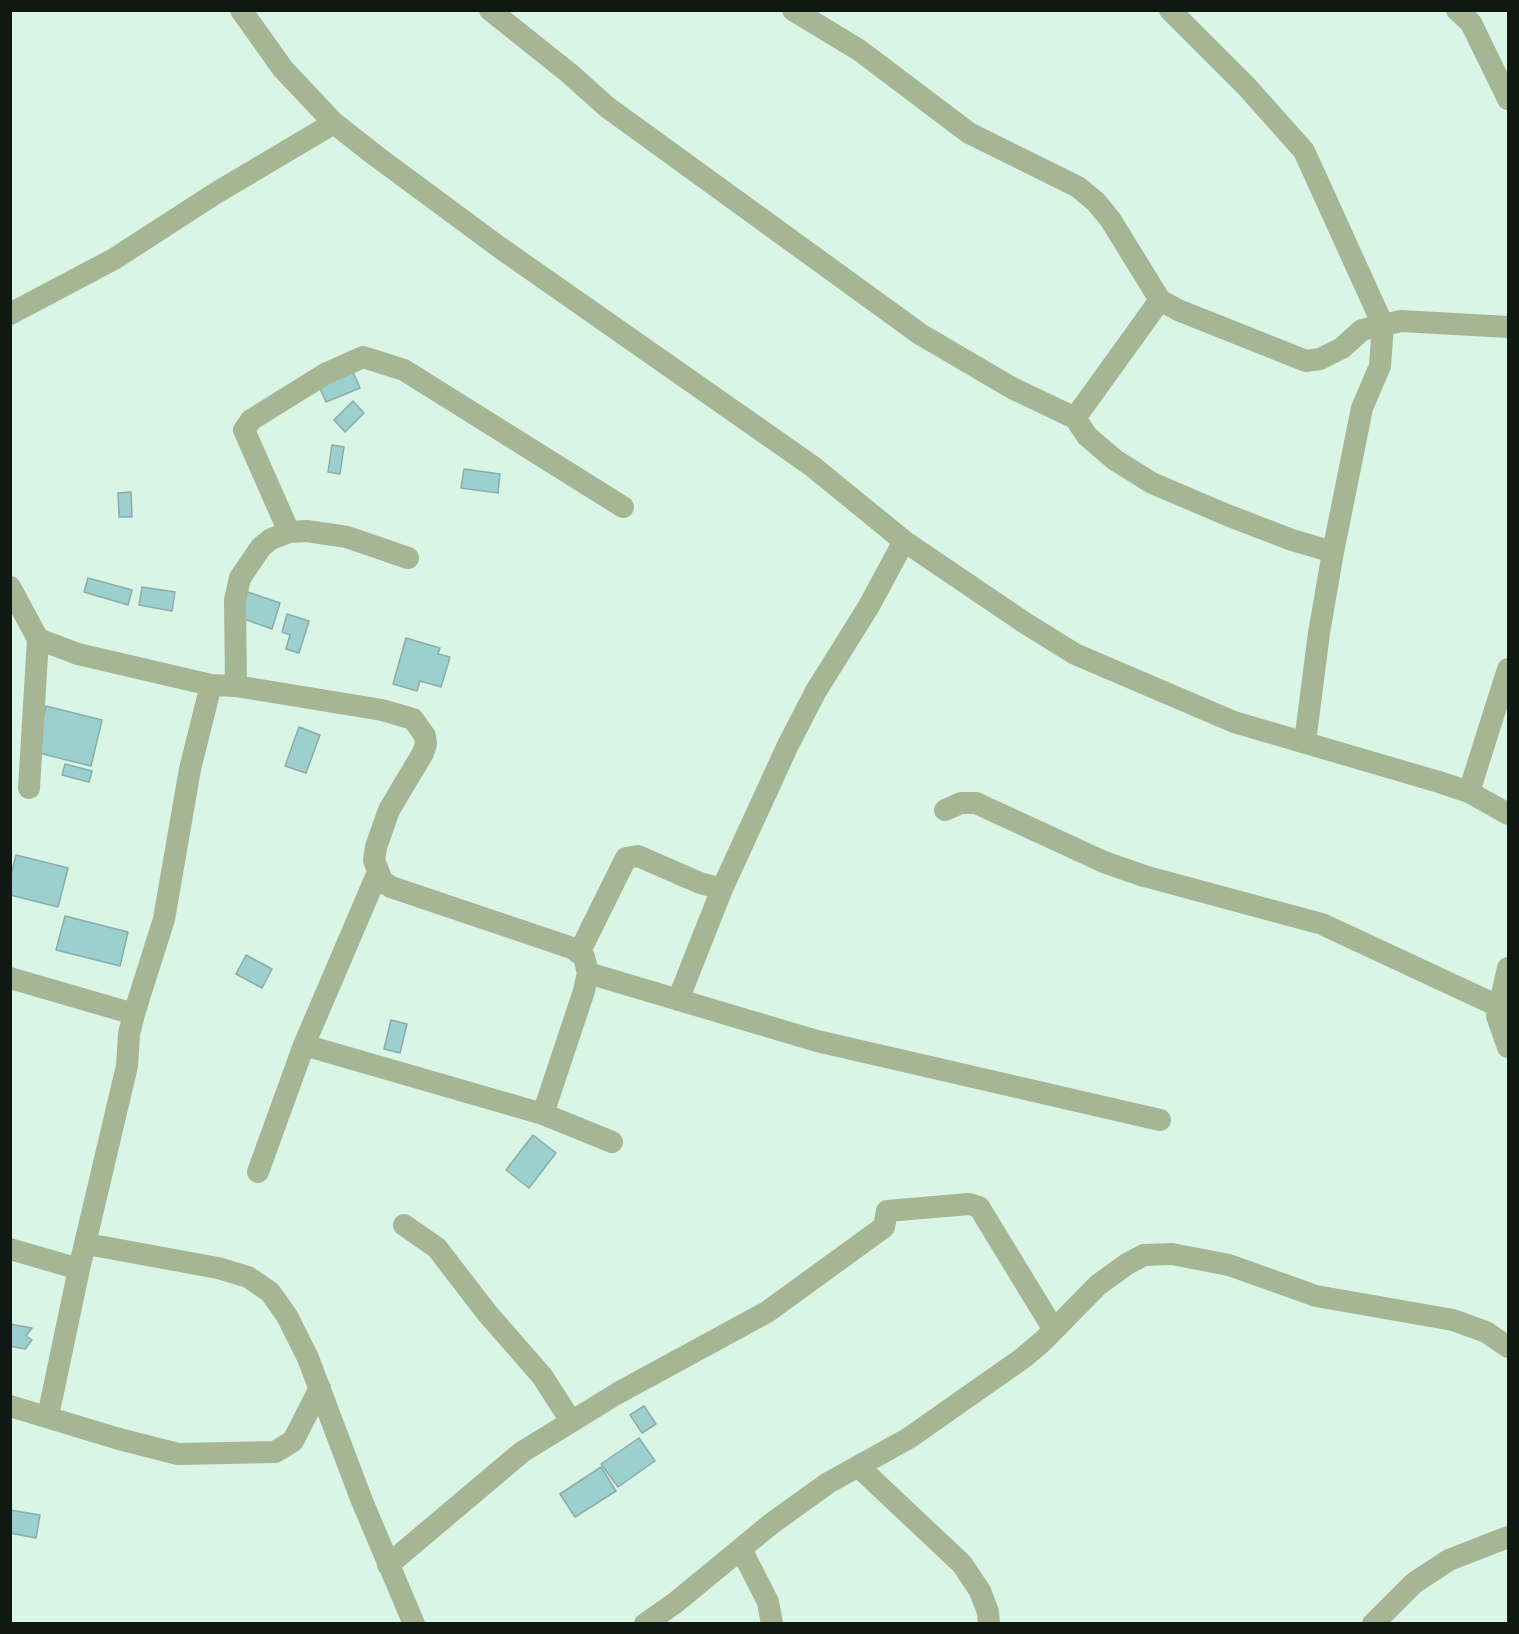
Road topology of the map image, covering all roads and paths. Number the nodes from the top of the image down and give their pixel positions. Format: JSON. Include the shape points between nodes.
{"nodes":[{"id":1,"x":241,"y":10,"type":"edge"},
{"id":2,"x":490,"y":10,"type":"edge"},
{"id":3,"x":793,"y":10,"type":"edge"},
{"id":4,"x":1170,"y":10,"type":"edge"},
{"id":5,"x":1457,"y":10,"type":"edge"},
{"id":6,"x":1509,"y":99,"type":"edge"},
{"id":7,"x":334,"y":123,"type":"junction"},
{"id":8,"x":1160,"y":300,"type":"junction"},
{"id":9,"x":10,"y":314,"type":"edge"},
{"id":10,"x":1383,"y":325,"type":"junction"},
{"id":11,"x":1509,"y":327,"type":"edge"},
{"id":12,"x":1075,"y":418,"type":"junction"},
{"id":13,"x":622,"y":507,"type":"dead end"},
{"id":14,"x":289,"y":532,"type":"junction"},
{"id":15,"x":904,"y":542,"type":"junction"},
{"id":16,"x":1333,"y":552,"type":"junction"},
{"id":17,"x":408,"y":558,"type":"dead end"},
{"id":18,"x":10,"y":587,"type":"edge"},
{"id":19,"x":38,"y":639,"type":"junction"},
{"id":20,"x":1509,"y":669,"type":"edge"},
{"id":21,"x":212,"y":685,"type":"junction"},
{"id":22,"x":236,"y":686,"type":"junction"},
{"id":23,"x":1305,"y":742,"type":"junction"},
{"id":24,"x":29,"y":788,"type":"dead end"},
{"id":25,"x":1469,"y":792,"type":"junction"},
{"id":26,"x":945,"y":810,"type":"dead end"},
{"id":27,"x":1509,"y":814,"type":"edge"},
{"id":28,"x":378,"y":872,"type":"junction"},
{"id":29,"x":723,"y":889,"type":"junction"},
{"id":30,"x":584,"y":963,"type":"junction"},
{"id":31,"x":1509,"y":968,"type":"edge"},
{"id":32,"x":10,"y":978,"type":"edge"},
{"id":33,"x":678,"y":1000,"type":"junction"},
{"id":34,"x":1498,"y":1006,"type":"junction"},
{"id":35,"x":134,"y":1014,"type":"junction"},
{"id":36,"x":304,"y":1046,"type":"junction"},
{"id":37,"x":1509,"y":1047,"type":"edge"},
{"id":38,"x":543,"y":1114,"type":"junction"},
{"id":39,"x":1160,"y":1120,"type":"dead end"},
{"id":40,"x":612,"y":1142,"type":"dead end"},
{"id":41,"x":258,"y":1172,"type":"dead end"},
{"id":42,"x":404,"y":1225,"type":"dead end"},
{"id":43,"x":87,"y":1244,"type":"junction"},
{"id":44,"x":10,"y":1249,"type":"edge"},
{"id":45,"x":79,"y":1269,"type":"junction"},
{"id":46,"x":1054,"y":1330,"type":"junction"},
{"id":47,"x":1509,"y":1347,"type":"edge"},
{"id":48,"x":320,"y":1388,"type":"junction"},
{"id":49,"x":10,"y":1406,"type":"edge"},
{"id":50,"x":48,"y":1416,"type":"junction"},
{"id":51,"x":571,"y":1421,"type":"junction"},
{"id":52,"x":859,"y":1467,"type":"junction"},
{"id":53,"x":1509,"y":1537,"type":"edge"},
{"id":54,"x":741,"y":1549,"type":"junction"},
{"id":55,"x":388,"y":1565,"type":"junction"},
{"id":56,"x":414,"y":1623,"type":"edge"},
{"id":57,"x":645,"y":1623,"type":"edge"},
{"id":58,"x":772,"y":1623,"type":"edge"},
{"id":59,"x":988,"y":1623,"type":"edge"},
{"id":60,"x":1372,"y":1623,"type":"edge"}],
"edges":[{"from":1,"to":7,"type":"street","via":[[284,69]]},
{"from":2,"to":12,"type":"street","via":[[607,107],[920,334],[1012,388]]},
{"from":3,"to":8,"type":"street","via":[[859,50],[969,133],[1078,187],[1110,219]]},
{"from":4,"to":10,"type":"street","via":[[1304,151]]},
{"from":5,"to":6,"type":"street","via":[[1471,23]]},
{"from":7,"to":9,"type":"street","via":[[114,259]]},
{"from":7,"to":15,"type":"street","via":[[499,247],[812,466]]},
{"from":8,"to":10,"type":"street","via":[[1306,361],[1342,348],[1362,330]]},
{"from":8,"to":12,"type":"street"},
{"from":10,"to":11,"type":"street","via":[[1430,321]]},
{"from":10,"to":16,"type":"street","via":[[1380,366],[1362,408]]},
{"from":12,"to":16,"type":"street","via":[[1087,436],[1114,460],[1152,483],[1292,540]]},
{"from":13,"to":14,"type":"street","via":[[404,370],[363,357],[306,386],[251,420],[244,430]]},
{"from":14,"to":17,"type":"street","via":[[347,537]]},
{"from":14,"to":22,"type":"street","via":[[261,547],[240,578],[235,600]]},
{"from":15,"to":23,"type":"street","via":[[1075,654],[1234,722]]},
{"from":15,"to":29,"type":"street","via":[[816,691]]},
{"from":16,"to":23,"type":"street"},
{"from":18,"to":19,"type":"street"},
{"from":19,"to":21,"type":"street","via":[[88,656]]},
{"from":19,"to":24,"type":"street"},
{"from":20,"to":25,"type":"street"},
{"from":21,"to":22,"type":"street"},
{"from":21,"to":35,"type":"street","via":[[190,769],[164,919]]},
{"from":22,"to":28,"type":"street","via":[[404,714],[420,726],[426,744],[389,810],[376,847],[374,860]]},
{"from":23,"to":25,"type":"street"},
{"from":25,"to":27,"type":"street"},
{"from":26,"to":34,"type":"street","via":[[961,803],[976,804],[1144,876],[1322,924]]},
{"from":28,"to":30,"type":"street","via":[[391,887],[572,948]]},
{"from":28,"to":36,"type":"street"},
{"from":29,"to":30,"type":"street","via":[[638,856],[626,858]]},
{"from":29,"to":33,"type":"street"},
{"from":30,"to":33,"type":"street"},
{"from":30,"to":38,"type":"street"},
{"from":31,"to":34,"type":"street"},
{"from":32,"to":35,"type":"street"},
{"from":33,"to":39,"type":"street","via":[[818,1041]]},
{"from":34,"to":37,"type":"street","via":[[1499,1024]]},
{"from":35,"to":43,"type":"street","via":[[128,1066]]},
{"from":36,"to":38,"type":"street"},
{"from":36,"to":41,"type":"street"},
{"from":38,"to":40,"type":"street"},
{"from":42,"to":51,"type":"street","via":[[437,1248],[542,1376]]},
{"from":43,"to":45,"type":"street"},
{"from":43,"to":48,"type":"street","via":[[248,1277],[270,1292],[287,1316]]},
{"from":44,"to":45,"type":"street"},
{"from":45,"to":50,"type":"street"},
{"from":46,"to":47,"type":"street","via":[[1098,1285],[1127,1264],[1144,1255],[1172,1254],[1229,1265],[1316,1296],[1453,1320],[1486,1332]]},
{"from":46,"to":51,"type":"street","via":[[979,1207],[969,1204],[887,1211],[884,1227],[767,1312]]},
{"from":46,"to":52,"type":"street","via":[[1023,1358],[909,1438]]},
{"from":48,"to":50,"type":"street","via":[[293,1441],[275,1452],[178,1454]]},
{"from":48,"to":55,"type":"street"},
{"from":49,"to":50,"type":"street"},
{"from":51,"to":55,"type":"street","via":[[522,1452]]},
{"from":52,"to":54,"type":"street","via":[[828,1483]]},
{"from":52,"to":59,"type":"street","via":[[962,1564],[980,1591]]},
{"from":53,"to":60,"type":"street","via":[[1449,1560],[1414,1583]]},
{"from":54,"to":57,"type":"street"},
{"from":54,"to":58,"type":"street","via":[[768,1602]]},
{"from":55,"to":56,"type":"street"}]}
